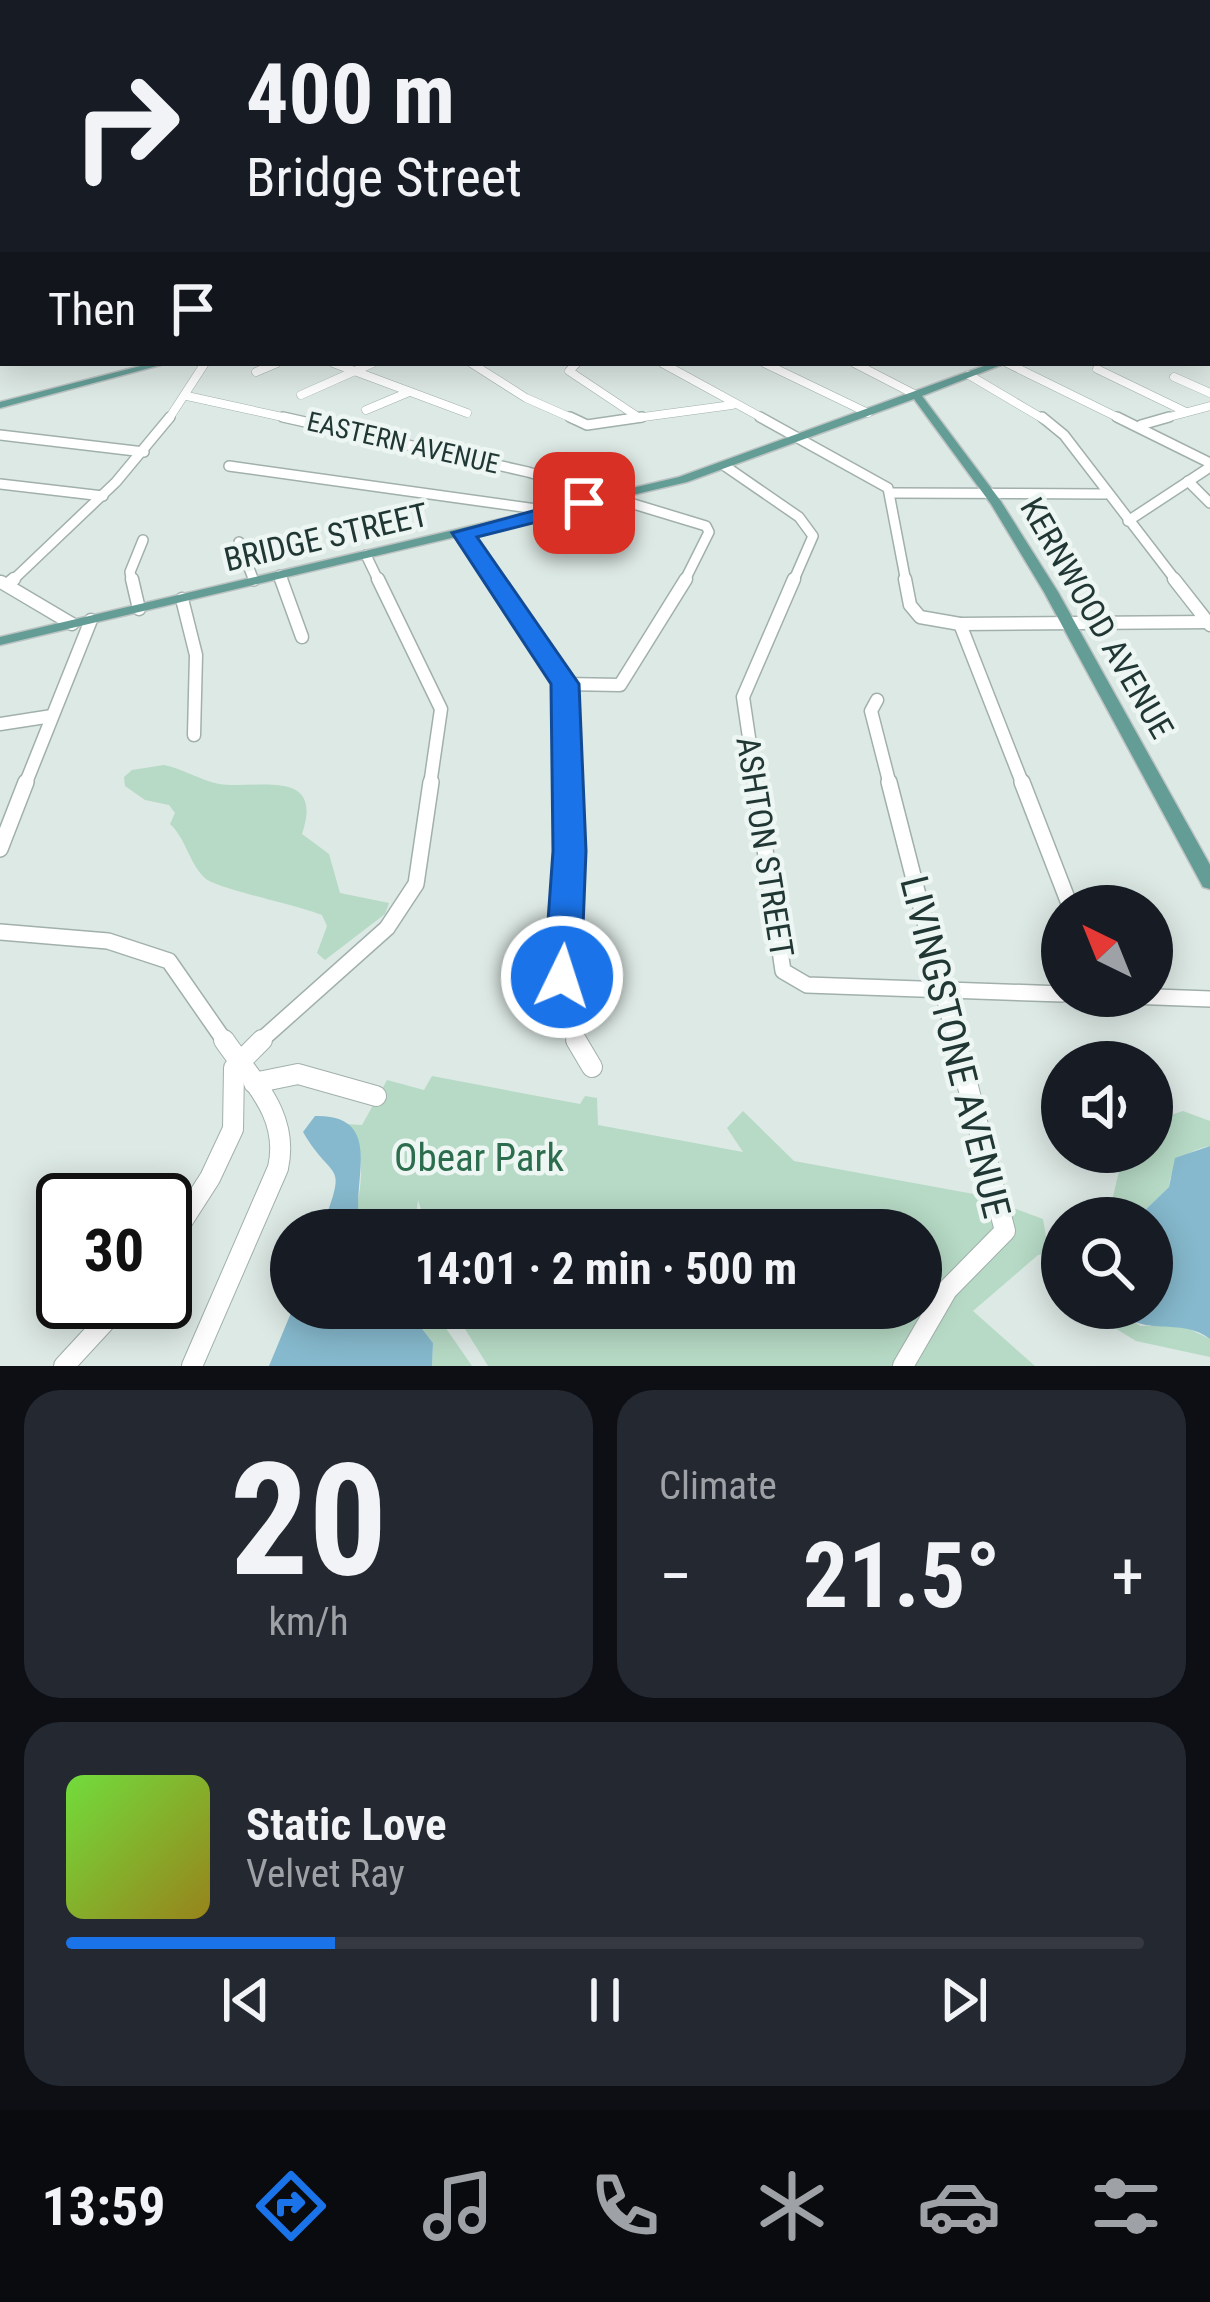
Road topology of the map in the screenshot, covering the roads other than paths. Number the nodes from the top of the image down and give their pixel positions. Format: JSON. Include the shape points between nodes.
{"nodes":[{"id":1,"x":151,"y":366,"type":"edge"},
{"id":2,"x":203,"y":366,"type":"edge"},
{"id":3,"x":269,"y":366,"type":"edge"},
{"id":4,"x":341,"y":366,"type":"edge"},
{"id":5,"x":366,"y":366,"type":"edge"},
{"id":6,"x":476,"y":366,"type":"edge"},
{"id":7,"x":575,"y":366,"type":"edge"},
{"id":8,"x":667,"y":366,"type":"edge"},
{"id":9,"x":770,"y":366,"type":"edge"},
{"id":10,"x":860,"y":366,"type":"edge"},
{"id":11,"x":995,"y":366,"type":"edge"},
{"id":12,"x":1011,"y":366,"type":"edge"},
{"id":13,"x":1097,"y":369,"type":"dead end"},
{"id":14,"x":256,"y":371,"type":"dead end"},
{"id":15,"x":355,"y":371,"type":"junction"},
{"id":16,"x":969,"y":375,"type":"junction"},
{"id":17,"x":1174,"y":377,"type":"dead end"},
{"id":18,"x":409,"y":392,"type":"junction"},
{"id":19,"x":1210,"y":393,"type":"edge"},
{"id":20,"x":301,"y":394,"type":"dead end"},
{"id":21,"x":187,"y":395,"type":"junction"},
{"id":22,"x":916,"y":395,"type":"junction"},
{"id":23,"x":733,"y":404,"type":"junction"},
{"id":24,"x":0,"y":405,"type":"edge"},
{"id":25,"x":1210,"y":406,"type":"edge"},
{"id":26,"x":366,"y":410,"type":"dead end"},
{"id":27,"x":1186,"y":412,"type":"junction"},
{"id":28,"x":467,"y":413,"type":"dead end"},
{"id":29,"x":868,"y":413,"type":"junction"},
{"id":30,"x":638,"y":417,"type":"junction"},
{"id":31,"x":1139,"y":425,"type":"junction"},
{"id":32,"x":0,"y":435,"type":"edge"},
{"id":33,"x":798,"y":439,"type":"junction"},
{"id":34,"x":144,"y":452,"type":"junction"},
{"id":35,"x":1210,"y":465,"type":"edge"},
{"id":36,"x":229,"y":466,"type":"dead end"},
{"id":37,"x":725,"y":466,"type":"junction"},
{"id":38,"x":1188,"y":481,"type":"junction"},
{"id":39,"x":0,"y":484,"type":"edge"},
{"id":40,"x":893,"y":493,"type":"junction"},
{"id":41,"x":989,"y":493,"type":"junction"},
{"id":42,"x":1106,"y":494,"type":"junction"},
{"id":43,"x":104,"y":496,"type":"junction"},
{"id":44,"x":617,"y":496,"type":"junction"},
{"id":45,"x":1210,"y":503,"type":"edge"},
{"id":46,"x":551,"y":511,"type":"junction"},
{"id":47,"x":1128,"y":521,"type":"junction"},
{"id":48,"x":463,"y":533,"type":"junction"},
{"id":49,"x":143,"y":541,"type":"dead end"},
{"id":50,"x":239,"y":542,"type":"dead end"},
{"id":51,"x":366,"y":555,"type":"junction"},
{"id":52,"x":280,"y":575,"type":"junction"},
{"id":53,"x":254,"y":581,"type":"junction"},
{"id":54,"x":3,"y":583,"type":"edge"},
{"id":55,"x":182,"y":598,"type":"junction"},
{"id":56,"x":139,"y":608,"type":"junction"},
{"id":57,"x":91,"y":620,"type":"junction"},
{"id":58,"x":1069,"y":623,"type":"junction"},
{"id":59,"x":1209,"y":623,"type":"edge"},
{"id":60,"x":72,"y":624,"type":"junction"},
{"id":61,"x":960,"y":624,"type":"junction"},
{"id":62,"x":302,"y":638,"type":"dead end"},
{"id":63,"x":0,"y":641,"type":"edge"},
{"id":64,"x":565,"y":684,"type":"junction"},
{"id":65,"x":878,"y":700,"type":"dead end"},
{"id":66,"x":52,"y":716,"type":"junction"},
{"id":67,"x":0,"y":724,"type":"edge"},
{"id":68,"x":194,"y":736,"type":"dead end"},
{"id":69,"x":0,"y":849,"type":"edge"},
{"id":70,"x":1210,"y":882,"type":"edge"},
{"id":71,"x":1062,"y":885,"type":"edge"},
{"id":72,"x":0,"y":932,"type":"edge"},
{"id":73,"x":945,"y":990,"type":"junction"},
{"id":74,"x":1041,"y":993,"type":"edge"},
{"id":75,"x":1173,"y":998,"type":"edge"},
{"id":76,"x":1210,"y":999,"type":"edge"},
{"id":77,"x":239,"y":1060,"type":"junction"},
{"id":78,"x":592,"y":1067,"type":"dead end"},
{"id":79,"x":254,"y":1083,"type":"junction"},
{"id":80,"x":376,"y":1096,"type":"dead end"},
{"id":81,"x":192,"y":1206,"type":"edge"},
{"id":82,"x":98,"y":1329,"type":"edge"},
{"id":83,"x":64,"y":1366,"type":"edge"},
{"id":84,"x":192,"y":1366,"type":"edge"},
{"id":85,"x":903,"y":1366,"type":"edge"}],
"edges":[{"from":1,"to":24,"type":"main road"},
{"from":2,"to":21,"type":"street"},
{"from":3,"to":14,"type":"street"},
{"from":4,"to":15,"type":"street"},
{"from":5,"to":15,"type":"street"},
{"from":6,"to":30,"type":"street","via":[[587,424]]},
{"from":7,"to":30,"type":"street","via":[[569,371]]},
{"from":8,"to":23,"type":"street"},
{"from":9,"to":29,"type":"street"},
{"from":10,"to":22,"type":"street"},
{"from":11,"to":16,"type":"main road","name":"BRIDGE STREET"},
{"from":12,"to":31,"type":"street"},
{"from":13,"to":27,"type":"street"},
{"from":15,"to":18,"type":"street"},
{"from":15,"to":20,"type":"street"},
{"from":16,"to":22,"type":"main road","name":"BRIDGE STREET"},
{"from":16,"to":42,"type":"street","via":[[1064,434]]},
{"from":17,"to":19,"type":"street"},
{"from":18,"to":26,"type":"street"},
{"from":18,"to":28,"type":"street"},
{"from":21,"to":34,"type":"street"},
{"from":21,"to":44,"type":"street","name":"EASTERN AVENUE"},
{"from":22,"to":29,"type":"main road","name":"BRIDGE STREET"},
{"from":22,"to":41,"type":"main road","name":"KERNWOOD AVENUE"},
{"from":23,"to":30,"type":"street"},
{"from":23,"to":33,"type":"street"},
{"from":25,"to":27,"type":"street"},
{"from":27,"to":31,"type":"street"},
{"from":29,"to":33,"type":"main road","name":"BRIDGE STREET"},
{"from":31,"to":35,"type":"street"},
{"from":32,"to":34,"type":"street"},
{"from":33,"to":37,"type":"main road","name":"BRIDGE STREET"},
{"from":33,"to":40,"type":"street"},
{"from":34,"to":43,"type":"street"},
{"from":35,"to":38,"type":"street"},
{"from":36,"to":46,"type":"street"},
{"from":37,"to":44,"type":"main road","name":"BRIDGE STREET"},
{"from":37,"to":73,"type":"street","name":"ASHTON STREET","via":[[812,536],[743,709],[783,971],[807,986]]},
{"from":38,"to":45,"type":"street"},
{"from":38,"to":47,"type":"street"},
{"from":39,"to":43,"type":"street"},
{"from":40,"to":41,"type":"street"},
{"from":40,"to":61,"type":"street","via":[[910,605],[920,617]]},
{"from":41,"to":42,"type":"street"},
{"from":41,"to":58,"type":"main road","name":"KERNWOOD AVENUE"},
{"from":42,"to":47,"type":"street"},
{"from":43,"to":54,"type":"street"},
{"from":44,"to":46,"type":"main road","name":"BRIDGE STREET"},
{"from":44,"to":64,"type":"street","name":"EASTERN AVENUE","via":[[709,532],[620,685]]},
{"from":46,"to":48,"type":"main road","name":"BRIDGE STREET"},
{"from":47,"to":59,"type":"street"},
{"from":48,"to":51,"type":"main road","name":"BRIDGE STREET"},
{"from":48,"to":64,"type":"street"},
{"from":49,"to":56,"type":"street","via":[[130,572]]},
{"from":50,"to":53,"type":"street"},
{"from":51,"to":52,"type":"main road","name":"BRIDGE STREET"},
{"from":51,"to":77,"type":"street","via":[[441,709],[416,884],[387,928]]},
{"from":52,"to":53,"type":"main road","name":"BRIDGE STREET"},
{"from":52,"to":62,"type":"street"},
{"from":53,"to":55,"type":"main road","name":"BRIDGE STREET"},
{"from":54,"to":60,"type":"street"},
{"from":55,"to":56,"type":"main road","name":"BRIDGE STREET"},
{"from":55,"to":68,"type":"street","via":[[196,655]]},
{"from":56,"to":57,"type":"main road","name":"BRIDGE STREET"},
{"from":57,"to":60,"type":"main road","name":"BRIDGE STREET"},
{"from":57,"to":66,"type":"street"},
{"from":58,"to":59,"type":"street"},
{"from":58,"to":61,"type":"street"},
{"from":58,"to":70,"type":"main road","name":"KERNWOOD AVENUE"},
{"from":60,"to":63,"type":"main road","name":"BRIDGE STREET"},
{"from":61,"to":71,"type":"street"},
{"from":64,"to":78,"type":"street","via":[[563,1000]]},
{"from":65,"to":73,"type":"street","name":"LIVINGSTONE AVENUE","via":[[871,711],[876,734]]},
{"from":66,"to":67,"type":"street"},
{"from":66,"to":69,"type":"street"},
{"from":72,"to":77,"type":"street","via":[[149,950],[169,961]]},
{"from":73,"to":74,"type":"street"},
{"from":73,"to":85,"type":"street","name":"LIVINGSTONE AVENUE","via":[[1005,1231],[947,1290]]},
{"from":75,"to":76,"type":"street"},
{"from":77,"to":79,"type":"street"},
{"from":77,"to":81,"type":"street","via":[[233,1129]]},
{"from":79,"to":80,"type":"street","via":[[298,1074]]},
{"from":79,"to":84,"type":"street","via":[[284,1141]]},
{"from":82,"to":83,"type":"street"}]}
